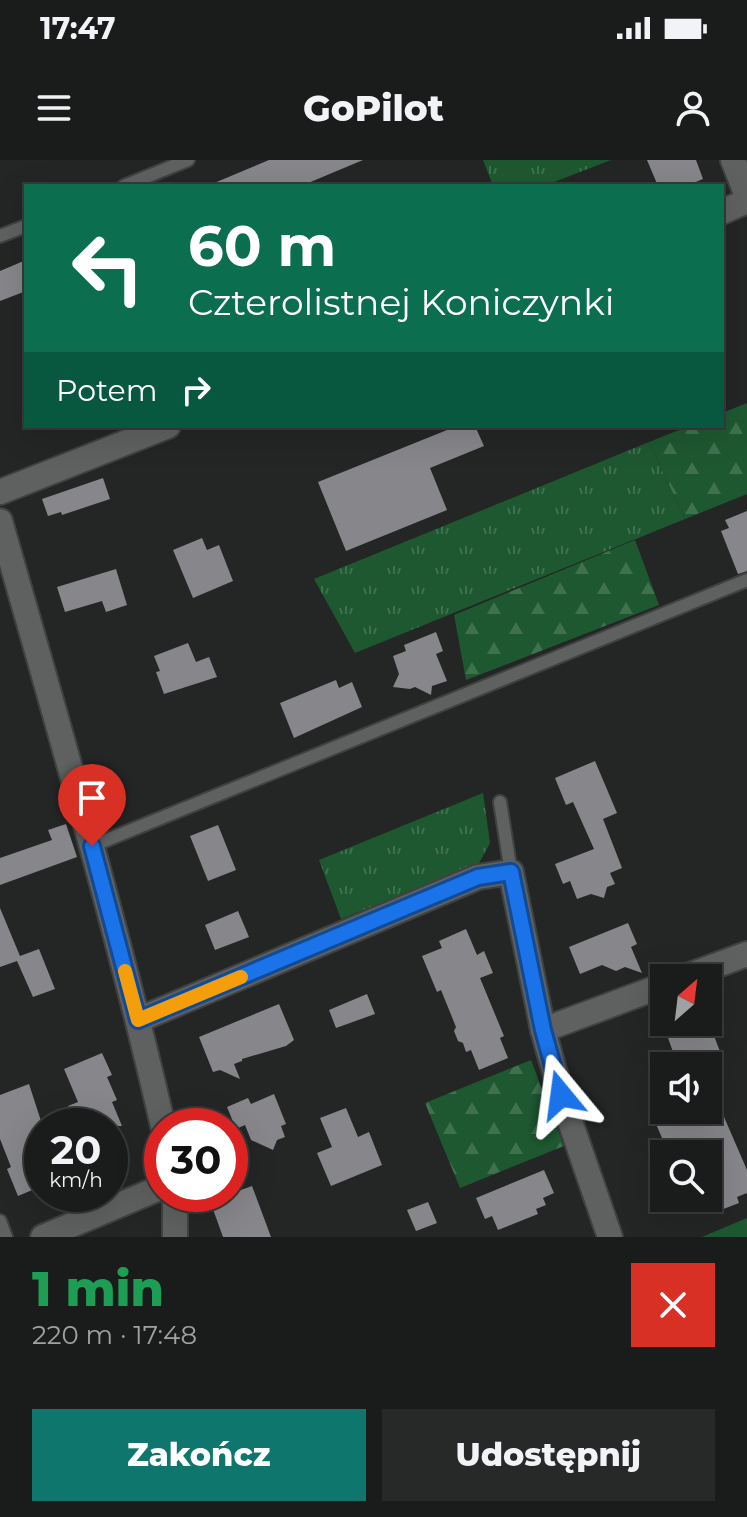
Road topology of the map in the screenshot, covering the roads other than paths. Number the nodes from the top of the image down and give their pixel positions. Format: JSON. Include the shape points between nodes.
{"nodes":[{"id":1,"x":188,"y":160,"type":"edge"},
{"id":2,"x":733,"y":160,"type":"edge"},
{"id":3,"x":129,"y":184,"type":"edge"},
{"id":4,"x":747,"y":199,"type":"edge"},
{"id":5,"x":724,"y":211,"type":"edge"},
{"id":6,"x":24,"y":227,"type":"edge"},
{"id":7,"x":0,"y":236,"type":"edge"},
{"id":8,"x":163,"y":428,"type":"edge"},
{"id":9,"x":0,"y":492,"type":"edge"},
{"id":10,"x":0,"y":521,"type":"edge"},
{"id":11,"x":747,"y":580,"type":"edge"},
{"id":12,"x":500,"y":802,"type":"dead end"},
{"id":13,"x":92,"y":846,"type":"junction"},
{"id":14,"x":511,"y":872,"type":"junction"},
{"id":15,"x":747,"y":954,"type":"edge"},
{"id":16,"x":720,"y":964,"type":"edge"},
{"id":17,"x":650,"y":990,"type":"edge"},
{"id":18,"x":138,"y":1020,"type":"junction"},
{"id":19,"x":543,"y":1030,"type":"junction"},
{"id":20,"x":159,"y":1108,"type":"edge"},
{"id":21,"x":144,"y":1195,"type":"edge"},
{"id":22,"x":175,"y":1212,"type":"edge"},
{"id":23,"x":0,"y":1221,"type":"edge"},
{"id":24,"x":6,"y":1237,"type":"edge"},
{"id":25,"x":43,"y":1237,"type":"edge"},
{"id":26,"x":175,"y":1237,"type":"edge"},
{"id":27,"x":610,"y":1237,"type":"edge"}],
"edges":[{"from":1,"to":3,"type":"lane"},
{"from":2,"to":4,"type":"street"},
{"from":4,"to":5,"type":"street"},
{"from":6,"to":7,"type":"lane"},
{"from":8,"to":9,"type":"street"},
{"from":10,"to":13,"type":"street"},
{"from":11,"to":13,"type":"lane"},
{"from":12,"to":14,"type":"lane"},
{"from":13,"to":18,"type":"street"},
{"from":14,"to":18,"type":"street","via":[[478,877]]},
{"from":14,"to":19,"type":"street"},
{"from":15,"to":16,"type":"street"},
{"from":17,"to":19,"type":"street"},
{"from":18,"to":20,"type":"street"},
{"from":19,"to":27,"type":"street"},
{"from":21,"to":25,"type":"street"},
{"from":22,"to":26,"type":"street"},
{"from":23,"to":24,"type":"lane"}]}
